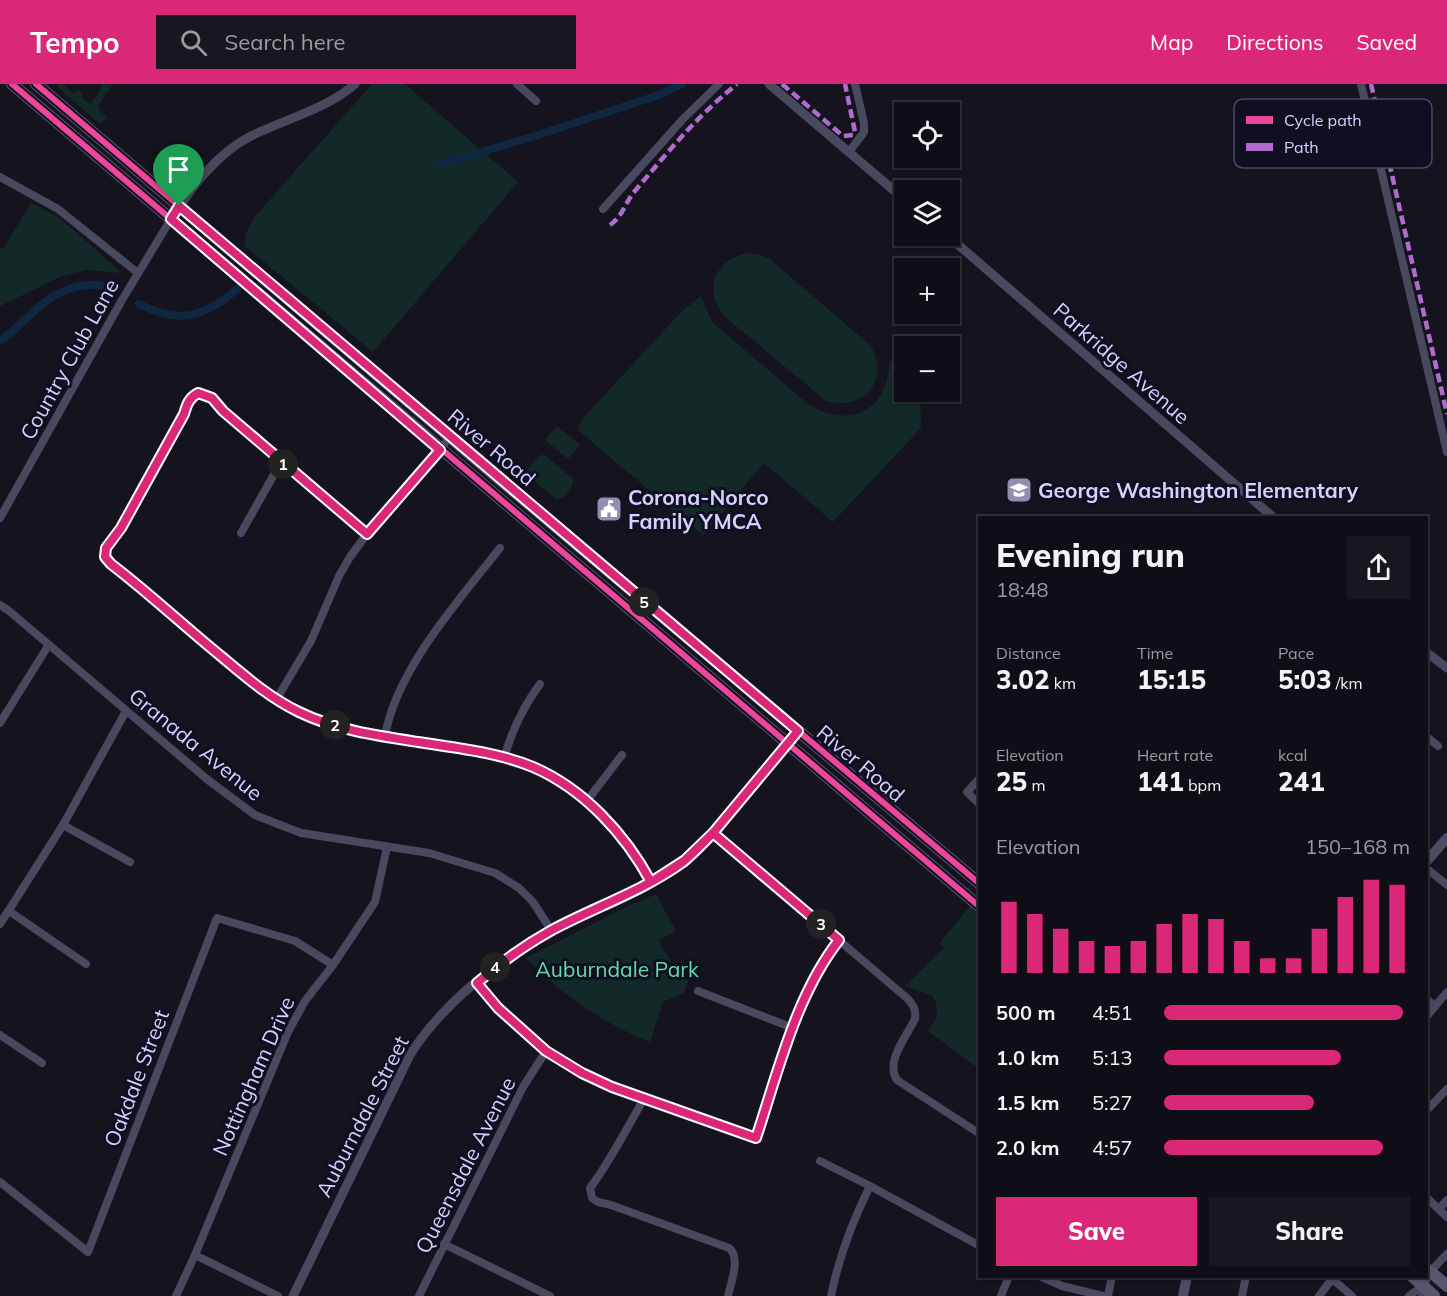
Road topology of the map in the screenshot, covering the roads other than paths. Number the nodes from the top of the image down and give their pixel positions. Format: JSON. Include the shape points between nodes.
{"nodes":[{"id":1,"x":12,"y":84,"type":"edge"},
{"id":2,"x":36,"y":84,"type":"edge"},
{"id":3,"x":355,"y":84,"type":"edge"},
{"id":4,"x":517,"y":84,"type":"edge"},
{"id":5,"x":719,"y":84,"type":"edge"},
{"id":6,"x":769,"y":84,"type":"edge"},
{"id":7,"x":855,"y":84,"type":"edge"},
{"id":8,"x":1361,"y":84,"type":"edge"},
{"id":9,"x":1365,"y":99,"type":"edge"},
{"id":10,"x":536,"y":101,"type":"dead end"},
{"id":11,"x":849,"y":152,"type":"junction"},
{"id":12,"x":1381,"y":168,"type":"edge"},
{"id":13,"x":0,"y":177,"type":"edge"},
{"id":14,"x":894,"y":190,"type":"edge"},
{"id":15,"x":179,"y":206,"type":"junction"},
{"id":16,"x":603,"y":209,"type":"dead end"},
{"id":17,"x":171,"y":219,"type":"junction"},
{"id":18,"x":960,"y":246,"type":"edge"},
{"id":19,"x":138,"y":273,"type":"junction"},
{"id":20,"x":450,"y":437,"type":"junction"},
{"id":21,"x":440,"y":450,"type":"junction"},
{"id":22,"x":1447,"y":452,"type":"edge"},
{"id":23,"x":281,"y":462,"type":"junction"},
{"id":24,"x":1272,"y":516,"type":"edge"},
{"id":25,"x":0,"y":518,"type":"edge"},
{"id":26,"x":241,"y":533,"type":"dead end"},
{"id":27,"x":367,"y":534,"type":"junction"},
{"id":28,"x":500,"y":548,"type":"dead end"},
{"id":29,"x":0,"y":605,"type":"edge"},
{"id":30,"x":48,"y":646,"type":"junction"},
{"id":31,"x":1428,"y":654,"type":"edge"},
{"id":32,"x":1447,"y":668,"type":"edge"},
{"id":33,"x":540,"y":684,"type":"dead end"},
{"id":34,"x":276,"y":700,"type":"junction"},
{"id":35,"x":126,"y":711,"type":"junction"},
{"id":36,"x":0,"y":723,"type":"edge"},
{"id":37,"x":798,"y":731,"type":"junction"},
{"id":38,"x":385,"y":737,"type":"junction"},
{"id":39,"x":1428,"y":738,"type":"edge"},
{"id":40,"x":788,"y":744,"type":"junction"},
{"id":41,"x":1438,"y":746,"type":"dead end"},
{"id":42,"x":622,"y":755,"type":"dead end"},
{"id":43,"x":504,"y":758,"type":"junction"},
{"id":44,"x":978,"y":780,"type":"edge"},
{"id":45,"x":586,"y":802,"type":"junction"},
{"id":46,"x":978,"y":803,"type":"edge"},
{"id":47,"x":63,"y":825,"type":"junction"},
{"id":48,"x":713,"y":833,"type":"junction"},
{"id":49,"x":1447,"y":838,"type":"edge"},
{"id":50,"x":387,"y":847,"type":"junction"},
{"id":51,"x":1428,"y":860,"type":"edge"},
{"id":52,"x":130,"y":862,"type":"dead end"},
{"id":53,"x":1428,"y":870,"type":"edge"},
{"id":54,"x":651,"y":882,"type":"junction"},
{"id":55,"x":978,"y":882,"type":"edge"},
{"id":56,"x":1447,"y":885,"type":"edge"},
{"id":57,"x":978,"y":905,"type":"edge"},
{"id":58,"x":9,"y":911,"type":"junction"},
{"id":59,"x":0,"y":924,"type":"edge"},
{"id":60,"x":551,"y":930,"type":"junction"},
{"id":61,"x":839,"y":940,"type":"junction"},
{"id":62,"x":86,"y":964,"type":"dead end"},
{"id":63,"x":333,"y":965,"type":"junction"},
{"id":64,"x":477,"y":983,"type":"junction"},
{"id":65,"x":698,"y":991,"type":"dead end"},
{"id":66,"x":1447,"y":992,"type":"edge"},
{"id":67,"x":1428,"y":1001,"type":"edge"},
{"id":68,"x":1435,"y":1006,"type":"junction"},
{"id":69,"x":1428,"y":1015,"type":"edge"},
{"id":70,"x":793,"y":1028,"type":"junction"},
{"id":71,"x":0,"y":1035,"type":"edge"},
{"id":72,"x":546,"y":1051,"type":"junction"},
{"id":73,"x":42,"y":1063,"type":"dead end"},
{"id":74,"x":1447,"y":1089,"type":"edge"},
{"id":75,"x":644,"y":1099,"type":"junction"},
{"id":76,"x":1428,"y":1109,"type":"edge"},
{"id":77,"x":978,"y":1133,"type":"edge"},
{"id":78,"x":820,"y":1161,"type":"dead end"},
{"id":79,"x":0,"y":1182,"type":"edge"},
{"id":80,"x":870,"y":1186,"type":"junction"},
{"id":81,"x":1428,"y":1199,"type":"edge"},
{"id":82,"x":1447,"y":1200,"type":"edge"},
{"id":83,"x":1439,"y":1209,"type":"junction"},
{"id":84,"x":1447,"y":1217,"type":"edge"},
{"id":85,"x":444,"y":1244,"type":"junction"},
{"id":86,"x":978,"y":1245,"type":"edge"},
{"id":87,"x":1447,"y":1254,"type":"edge"},
{"id":88,"x":195,"y":1255,"type":"junction"},
{"id":89,"x":1429,"y":1270,"type":"edge"},
{"id":90,"x":1008,"y":1278,"type":"edge"},
{"id":91,"x":1044,"y":1278,"type":"edge"},
{"id":92,"x":1112,"y":1278,"type":"edge"},
{"id":93,"x":1187,"y":1278,"type":"edge"},
{"id":94,"x":1246,"y":1278,"type":"edge"},
{"id":95,"x":1330,"y":1278,"type":"edge"},
{"id":96,"x":1413,"y":1278,"type":"edge"},
{"id":97,"x":1447,"y":1286,"type":"edge"},
{"id":98,"x":1423,"y":1291,"type":"edge"},
{"id":99,"x":176,"y":1296,"type":"edge"},
{"id":100,"x":278,"y":1296,"type":"edge"},
{"id":101,"x":293,"y":1296,"type":"edge"},
{"id":102,"x":419,"y":1296,"type":"edge"},
{"id":103,"x":550,"y":1296,"type":"edge"},
{"id":104,"x":728,"y":1296,"type":"edge"},
{"id":105,"x":831,"y":1296,"type":"edge"},
{"id":106,"x":1001,"y":1296,"type":"edge"},
{"id":107,"x":1103,"y":1296,"type":"edge"},
{"id":108,"x":1108,"y":1296,"type":"edge"},
{"id":109,"x":1183,"y":1296,"type":"edge"},
{"id":110,"x":1242,"y":1296,"type":"edge"},
{"id":111,"x":1319,"y":1296,"type":"edge"},
{"id":112,"x":1352,"y":1296,"type":"edge"},
{"id":113,"x":1409,"y":1296,"type":"edge"},
{"id":114,"x":1434,"y":1296,"type":"edge"}],
"edges":[{"from":1,"to":17,"type":"main road","name":"River Road"},
{"from":2,"to":15,"type":"main road","name":"River Road"},
{"from":3,"to":15,"type":"street","via":[[314,109],[233,147],[196,182]]},
{"from":4,"to":10,"type":"street"},
{"from":5,"to":16,"type":"street"},
{"from":6,"to":11,"type":"street"},
{"from":7,"to":11,"type":"street","via":[[864,132]]},
{"from":8,"to":9,"type":"street"},
{"from":11,"to":14,"type":"street"},
{"from":12,"to":22,"type":"street"},
{"from":13,"to":19,"type":"street","via":[[58,209]]},
{"from":15,"to":17,"type":"street"},
{"from":15,"to":20,"type":"main road","name":"River Road"},
{"from":17,"to":19,"type":"street","name":"Country Club Lane"},
{"from":17,"to":21,"type":"main road","name":"River Road"},
{"from":18,"to":24,"type":"street","name":"Parkridge Avenue"},
{"from":19,"to":25,"type":"street","name":"Country Club Lane"},
{"from":20,"to":21,"type":"street"},
{"from":20,"to":37,"type":"main road","name":"River Road"},
{"from":21,"to":27,"type":"street"},
{"from":21,"to":40,"type":"main road","name":"River Road"},
{"from":23,"to":26,"type":"street"},
{"from":23,"to":27,"type":"street"},
{"from":23,"to":34,"type":"street","via":[[212,398],[198,393],[188,403],[121,528],[106,548],[105,557]]},
{"from":27,"to":34,"type":"street","via":[[339,576],[311,641]]},
{"from":28,"to":38,"type":"street","via":[[419,655],[403,684]]},
{"from":29,"to":30,"type":"street","name":"Granada Avenue"},
{"from":30,"to":35,"type":"street","name":"Granada Avenue"},
{"from":30,"to":36,"type":"street"},
{"from":31,"to":32,"type":"street"},
{"from":33,"to":43,"type":"street","via":[[525,704]]},
{"from":34,"to":38,"type":"street","via":[[327,723]]},
{"from":35,"to":47,"type":"street"},
{"from":35,"to":50,"type":"street","name":"Granada Avenue","via":[[255,815],[301,833]]},
{"from":37,"to":40,"type":"street","name":"Auburndale Street"},
{"from":37,"to":55,"type":"main road","name":"River Road"},
{"from":38,"to":43,"type":"street"},
{"from":39,"to":41,"type":"street"},
{"from":40,"to":48,"type":"street","name":"Auburndale Street"},
{"from":40,"to":57,"type":"main road","name":"River Road"},
{"from":42,"to":45,"type":"street"},
{"from":43,"to":45,"type":"street","via":[[561,783]]},
{"from":44,"to":46,"type":"street","via":[[967,792]]},
{"from":45,"to":54,"type":"street","via":[[619,834]]},
{"from":47,"to":52,"type":"street"},
{"from":47,"to":58,"type":"street"},
{"from":48,"to":54,"type":"street","name":"Auburndale Street","via":[[685,860]]},
{"from":48,"to":61,"type":"street"},
{"from":49,"to":51,"type":"main road"},
{"from":50,"to":60,"type":"street","name":"Granada Avenue","via":[[429,852],[495,873],[533,902]]},
{"from":50,"to":63,"type":"street","name":"Nottingham Drive","via":[[375,902]]},
{"from":53,"to":56,"type":"street"},
{"from":54,"to":60,"type":"street","name":"Auburndale Street"},
{"from":58,"to":59,"type":"street"},
{"from":58,"to":62,"type":"street"},
{"from":60,"to":64,"type":"street","name":"Auburndale Street"},
{"from":61,"to":70,"type":"street","via":[[813,977]]},
{"from":61,"to":77,"type":"street","via":[[913,1005],[916,1012],[892,1065],[897,1080]]},
{"from":63,"to":79,"type":"street","name":"Oakdale Street","via":[[295,941],[217,918],[88,1252]]},
{"from":63,"to":88,"type":"street","name":"Nottingham Drive","via":[[304,1001],[288,1032]]},
{"from":64,"to":72,"type":"street","via":[[498,1008]]},
{"from":64,"to":101,"type":"street","name":"Auburndale Street","via":[[435,1021],[411,1055]]},
{"from":65,"to":70,"type":"street"},
{"from":66,"to":68,"type":"street"},
{"from":67,"to":68,"type":"street"},
{"from":68,"to":69,"type":"street"},
{"from":70,"to":75,"type":"street","via":[[756,1138]]},
{"from":71,"to":73,"type":"street"},
{"from":72,"to":75,"type":"street","via":[[582,1073]]},
{"from":72,"to":85,"type":"street","name":"Queensdale Avenue","via":[[523,1087]]},
{"from":74,"to":76,"type":"street"},
{"from":75,"to":104,"type":"street","via":[[590,1188],[592,1198],[729,1248],[736,1259]]},
{"from":78,"to":80,"type":"street"},
{"from":80,"to":86,"type":"street"},
{"from":80,"to":105,"type":"street","via":[[845,1240]]},
{"from":81,"to":83,"type":"street"},
{"from":82,"to":83,"type":"street"},
{"from":83,"to":84,"type":"street"},
{"from":85,"to":102,"type":"street","name":"Queensdale Avenue"},
{"from":85,"to":103,"type":"street"},
{"from":87,"to":89,"type":"street"},
{"from":88,"to":99,"type":"street","name":"Nottingham Drive"},
{"from":88,"to":100,"type":"street"},
{"from":89,"to":97,"type":"main road"},
{"from":90,"to":106,"type":"street"},
{"from":91,"to":107,"type":"street"},
{"from":92,"to":108,"type":"street"},
{"from":93,"to":109,"type":"main road"},
{"from":94,"to":110,"type":"street"},
{"from":95,"to":111,"type":"street"},
{"from":95,"to":112,"type":"street"},
{"from":96,"to":98,"type":"main road"},
{"from":98,"to":113,"type":"street"},
{"from":98,"to":114,"type":"main road"}]}
